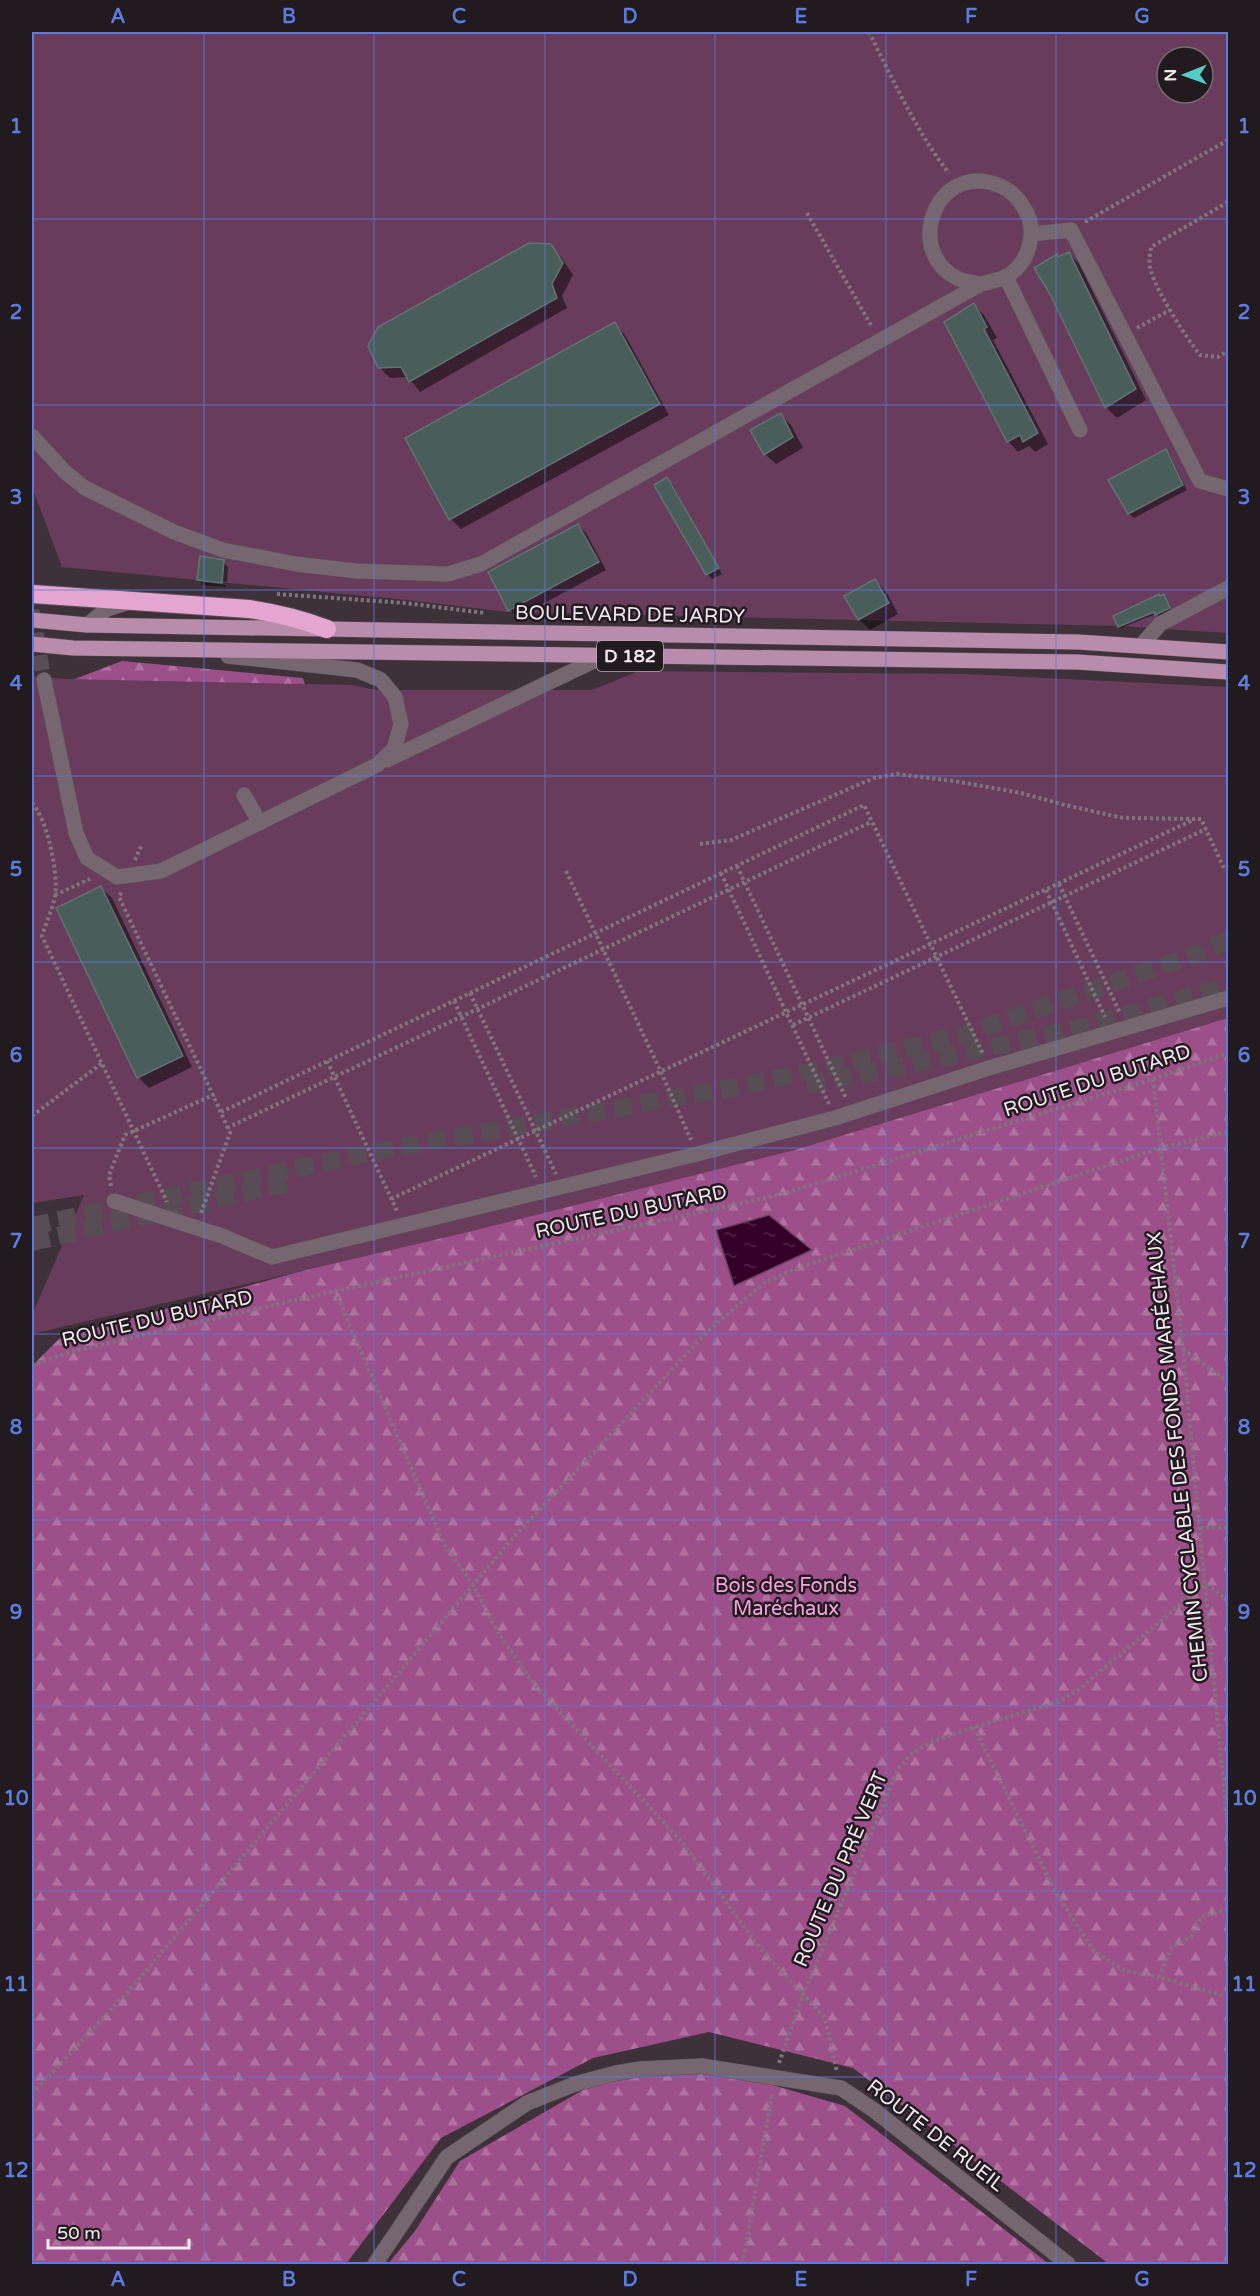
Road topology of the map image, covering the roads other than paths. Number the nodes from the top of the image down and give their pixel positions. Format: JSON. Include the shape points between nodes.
{"nodes":[{"id":1,"x":1032,"y":234,"type":"junction"},
{"id":2,"x":1006,"y":277,"type":"junction"},
{"id":3,"x":981,"y":284,"type":"junction"},
{"id":4,"x":1080,"y":430,"type":"dead end"},
{"id":5,"x":32,"y":436,"type":"edge"},
{"id":6,"x":1228,"y":489,"type":"edge"},
{"id":7,"x":1228,"y":588,"type":"edge"},
{"id":8,"x":32,"y":594,"type":"edge"},
{"id":9,"x":132,"y":602,"type":"junction"},
{"id":10,"x":32,"y":620,"type":"edge"},
{"id":11,"x":87,"y":625,"type":"junction"},
{"id":12,"x":327,"y":629,"type":"junction"},
{"id":13,"x":32,"y":644,"type":"edge"},
{"id":14,"x":1140,"y":646,"type":"junction"},
{"id":15,"x":160,"y":649,"type":"junction"},
{"id":16,"x":1228,"y":652,"type":"edge"},
{"id":17,"x":606,"y":655,"type":"junction"},
{"id":18,"x":1228,"y":672,"type":"edge"},
{"id":19,"x":44,"y":680,"type":"tunnel mouth"},
{"id":20,"x":377,"y":765,"type":"junction"},
{"id":21,"x":244,"y":795,"type":"dead end"},
{"id":22,"x":260,"y":823,"type":"junction"},
{"id":23,"x":1228,"y":998,"type":"edge"},
{"id":24,"x":114,"y":1201,"type":"road end"},
{"id":25,"x":375,"y":2265,"type":"edge"},
{"id":26,"x":1068,"y":2265,"type":"edge"}],
"edges":[{"from":1,"to":2,"type":"street","via":[[1027,253]]},
{"from":1,"to":3,"type":"street","via":[[1028,214],[1016,195],[1001,185],[979,181],[959,185],[943,196],[933,211],[929,238],[934,255],[944,270],[959,280]]},
{"from":1,"to":6,"type":"street","via":[[1071,230],[1200,481]]},
{"from":2,"to":3,"type":"street"},
{"from":2,"to":4,"type":"street"},
{"from":3,"to":5,"type":"street","via":[[481,564],[448,574],[346,570],[223,550],[174,532],[85,488],[64,472]]},
{"from":7,"to":14,"type":"street","via":[[1160,624]]},
{"from":8,"to":9,"type":"highway"},
{"from":9,"to":11,"type":"street","via":[[107,609]]},
{"from":9,"to":12,"type":"highway","via":[[276,613]]},
{"from":10,"to":11,"type":"main road","name":"BOULEVARD DE JARDY","number":"D 182"},
{"from":11,"to":12,"type":"main road","name":"BOULEVARD DE JARDY","number":"D 182"},
{"from":12,"to":14,"type":"main road","name":"BOULEVARD DE JARDY","number":"D 182"},
{"from":13,"to":15,"type":"main road","number":"D 182"},
{"from":14,"to":16,"type":"main road","name":"BOULEVARD DE JARDY","number":"D 182"},
{"from":15,"to":17,"type":"main road","number":"D 182"},
{"from":15,"to":20,"type":"street","via":[[357,670],[381,680],[395,697],[401,724],[394,749]]},
{"from":17,"to":18,"type":"main road","number":"D 182","via":[[1077,662]]},
{"from":17,"to":20,"type":"street"},
{"from":19,"to":22,"type":"street","via":[[76,834],[87,858],[117,877],[161,871]]},
{"from":20,"to":22,"type":"street"},
{"from":21,"to":22,"type":"street"},
{"from":23,"to":24,"type":"street","via":[[835,1118],[272,1257]]},
{"from":25,"to":26,"type":"street","name":"ROUTE DE RUEIL","via":[[447,2157],[527,2103],[616,2073],[702,2066],[841,2088]]}]}
